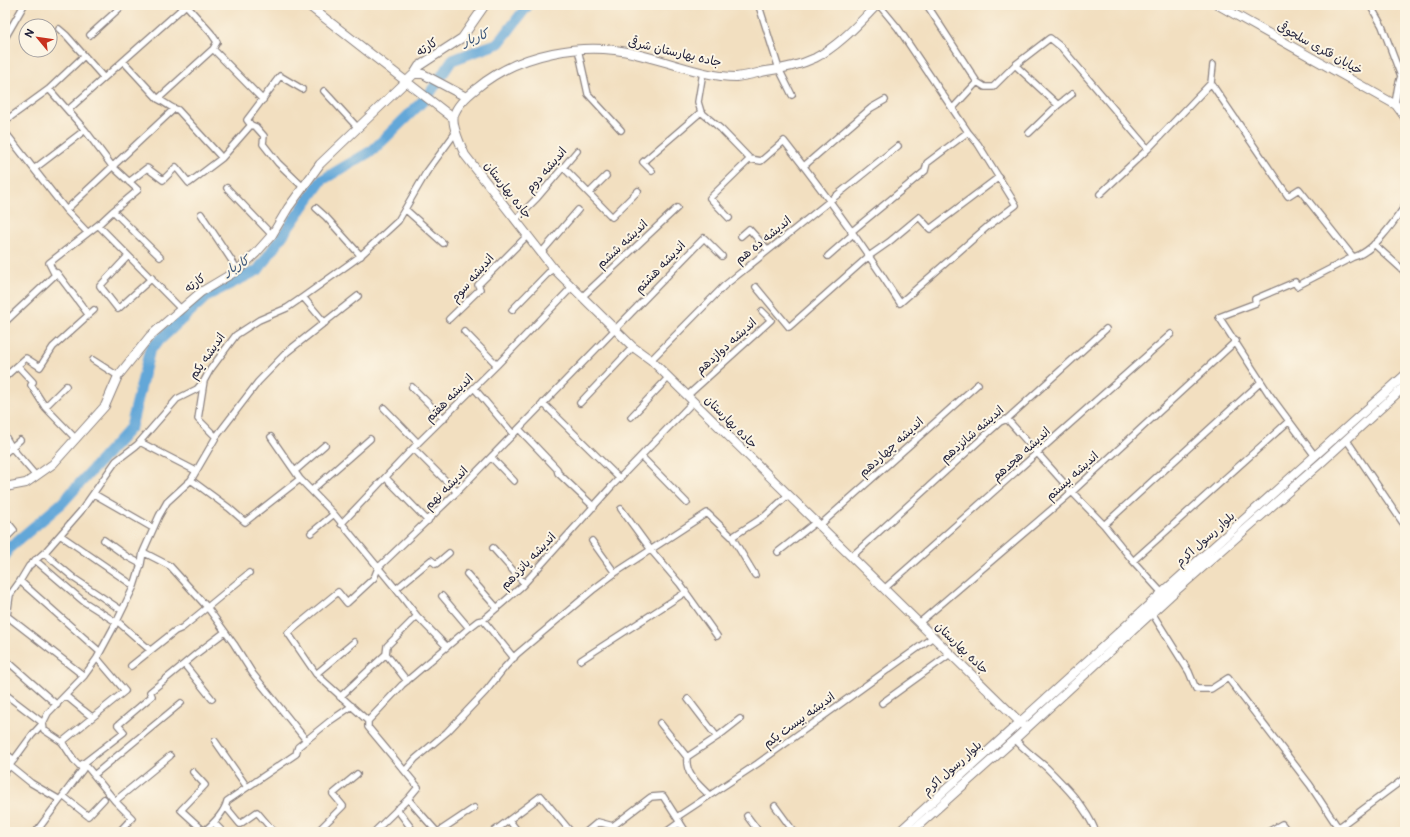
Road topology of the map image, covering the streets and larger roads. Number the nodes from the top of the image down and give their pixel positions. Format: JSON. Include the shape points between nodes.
{"nodes":[{"id":1,"x":24,"y":5,"type":"edge"},
{"id":2,"x":123,"y":5,"type":"edge"},
{"id":3,"x":186,"y":5,"type":"edge"},
{"id":4,"x":308,"y":5,"type":"edge"},
{"id":5,"x":485,"y":5,"type":"edge"},
{"id":6,"x":878,"y":5,"type":"edge"},
{"id":7,"x":927,"y":5,"type":"edge"},
{"id":8,"x":1218,"y":5,"type":"edge"},
{"id":9,"x":1370,"y":5,"type":"edge"},
{"id":10,"x":759,"y":6,"type":"edge"},
{"id":11,"x":58,"y":29,"type":"dead end"},
{"id":12,"x":90,"y":35,"type":"dead end"},
{"id":13,"x":5,"y":38,"type":"edge"},
{"id":14,"x":213,"y":49,"type":"junction"},
{"id":15,"x":578,"y":49,"type":"junction"},
{"id":16,"x":84,"y":56,"type":"junction"},
{"id":17,"x":123,"y":61,"type":"junction"},
{"id":18,"x":1015,"y":65,"type":"junction"},
{"id":19,"x":1213,"y":65,"type":"dead end"},
{"id":20,"x":779,"y":69,"type":"junction"},
{"id":21,"x":703,"y":72,"type":"junction"},
{"id":22,"x":419,"y":74,"type":"junction"},
{"id":23,"x":104,"y":78,"type":"junction"},
{"id":24,"x":408,"y":82,"type":"junction"},
{"id":25,"x":977,"y":82,"type":"junction"},
{"id":26,"x":1211,"y":83,"type":"junction"},
{"id":27,"x":302,"y":89,"type":"dead end"},
{"id":28,"x":48,"y":90,"type":"junction"},
{"id":29,"x":324,"y":91,"type":"dead end"},
{"id":30,"x":1072,"y":94,"type":"dead end"},
{"id":31,"x":792,"y":95,"type":"dead end"},
{"id":32,"x":158,"y":100,"type":"junction"},
{"id":33,"x":263,"y":100,"type":"junction"},
{"id":34,"x":464,"y":100,"type":"junction"},
{"id":35,"x":885,"y":100,"type":"dead end"},
{"id":36,"x":1395,"y":104,"type":"junction"},
{"id":37,"x":1058,"y":105,"type":"junction"},
{"id":38,"x":953,"y":108,"type":"junction"},
{"id":39,"x":174,"y":109,"type":"junction"},
{"id":40,"x":68,"y":110,"type":"junction"},
{"id":41,"x":701,"y":112,"type":"junction"},
{"id":42,"x":1405,"y":117,"type":"edge"},
{"id":43,"x":453,"y":118,"type":"junction"},
{"id":44,"x":5,"y":121,"type":"edge"},
{"id":45,"x":251,"y":124,"type":"junction"},
{"id":46,"x":358,"y":128,"type":"junction"},
{"id":47,"x":85,"y":130,"type":"junction"},
{"id":48,"x":621,"y":130,"type":"dead end"},
{"id":49,"x":5,"y":132,"type":"edge"},
{"id":50,"x":456,"y":132,"type":"junction"},
{"id":51,"x":968,"y":132,"type":"junction"},
{"id":52,"x":1029,"y":132,"type":"dead end"},
{"id":53,"x":898,"y":146,"type":"dead end"},
{"id":54,"x":1148,"y":149,"type":"junction"},
{"id":55,"x":577,"y":151,"type":"dead end"},
{"id":56,"x":222,"y":158,"type":"junction"},
{"id":57,"x":750,"y":159,"type":"junction"},
{"id":58,"x":112,"y":166,"type":"junction"},
{"id":59,"x":804,"y":166,"type":"junction"},
{"id":60,"x":564,"y":168,"type":"junction"},
{"id":61,"x":34,"y":169,"type":"junction"},
{"id":62,"x":652,"y":171,"type":"dead end"},
{"id":63,"x":606,"y":176,"type":"dead end"},
{"id":64,"x":999,"y":177,"type":"junction"},
{"id":65,"x":129,"y":182,"type":"junction"},
{"id":66,"x":227,"y":188,"type":"dead end"},
{"id":67,"x":304,"y":188,"type":"junction"},
{"id":68,"x":638,"y":191,"type":"dead end"},
{"id":69,"x":589,"y":194,"type":"junction"},
{"id":70,"x":1100,"y":194,"type":"dead end"},
{"id":71,"x":830,"y":202,"type":"junction"},
{"id":72,"x":1405,"y":206,"type":"edge"},
{"id":73,"x":316,"y":208,"type":"dead end"},
{"id":74,"x":677,"y":208,"type":"dead end"},
{"id":75,"x":405,"y":209,"type":"junction"},
{"id":76,"x":66,"y":210,"type":"junction"},
{"id":77,"x":113,"y":210,"type":"junction"},
{"id":78,"x":578,"y":210,"type":"dead end"},
{"id":79,"x":201,"y":214,"type":"dead end"},
{"id":80,"x":729,"y":218,"type":"dead end"},
{"id":81,"x":515,"y":220,"type":"junction"},
{"id":82,"x":98,"y":225,"type":"junction"},
{"id":83,"x":87,"y":232,"type":"junction"},
{"id":84,"x":852,"y":233,"type":"junction"},
{"id":85,"x":272,"y":235,"type":"junction"},
{"id":86,"x":528,"y":235,"type":"junction"},
{"id":87,"x":741,"y":236,"type":"dead end"},
{"id":88,"x":443,"y":243,"type":"dead end"},
{"id":89,"x":1374,"y":244,"type":"junction"},
{"id":90,"x":768,"y":250,"type":"junction"},
{"id":91,"x":540,"y":253,"type":"junction"},
{"id":92,"x":128,"y":256,"type":"junction"},
{"id":93,"x":160,"y":256,"type":"dead end"},
{"id":94,"x":361,"y":256,"type":"junction"},
{"id":95,"x":722,"y":256,"type":"dead end"},
{"id":96,"x":828,"y":256,"type":"dead end"},
{"id":97,"x":869,"y":256,"type":"junction"},
{"id":98,"x":1353,"y":257,"type":"junction"},
{"id":99,"x":553,"y":268,"type":"junction"},
{"id":100,"x":238,"y":270,"type":"junction"},
{"id":101,"x":1405,"y":272,"type":"edge"},
{"id":102,"x":55,"y":275,"type":"junction"},
{"id":103,"x":152,"y":278,"type":"junction"},
{"id":104,"x":572,"y":287,"type":"junction"},
{"id":105,"x":756,"y":287,"type":"dead end"},
{"id":106,"x":358,"y":296,"type":"dead end"},
{"id":107,"x":302,"y":297,"type":"junction"},
{"id":108,"x":582,"y":297,"type":"junction"},
{"id":109,"x":181,"y":309,"type":"junction"},
{"id":110,"x":94,"y":310,"type":"dead end"},
{"id":111,"x":512,"y":310,"type":"dead end"},
{"id":112,"x":762,"y":311,"type":"dead end"},
{"id":113,"x":88,"y":314,"type":"junction"},
{"id":114,"x":449,"y":319,"type":"dead end"},
{"id":115,"x":5,"y":322,"type":"edge"},
{"id":116,"x":325,"y":323,"type":"junction"},
{"id":117,"x":614,"y":329,"type":"junction"},
{"id":118,"x":1106,"y":329,"type":"dead end"},
{"id":119,"x":464,"y":330,"type":"dead end"},
{"id":120,"x":1171,"y":334,"type":"dead end"},
{"id":121,"x":1236,"y":341,"type":"junction"},
{"id":122,"x":633,"y":347,"type":"junction"},
{"id":123,"x":93,"y":360,"type":"dead end"},
{"id":124,"x":651,"y":360,"type":"junction"},
{"id":125,"x":497,"y":365,"type":"junction"},
{"id":126,"x":18,"y":366,"type":"junction"},
{"id":127,"x":1405,"y":375,"type":"edge"},
{"id":128,"x":118,"y":376,"type":"junction"},
{"id":129,"x":5,"y":377,"type":"edge"},
{"id":130,"x":668,"y":378,"type":"junction"},
{"id":131,"x":204,"y":381,"type":"junction"},
{"id":132,"x":1261,"y":382,"type":"junction"},
{"id":133,"x":978,"y":384,"type":"dead end"},
{"id":134,"x":66,"y":386,"type":"dead end"},
{"id":135,"x":1405,"y":386,"type":"edge"},
{"id":136,"x":412,"y":387,"type":"dead end"},
{"id":137,"x":474,"y":388,"type":"junction"},
{"id":138,"x":687,"y":396,"type":"junction"},
{"id":139,"x":693,"y":402,"type":"junction"},
{"id":140,"x":544,"y":403,"type":"junction"},
{"id":141,"x":580,"y":403,"type":"dead end"},
{"id":142,"x":45,"y":407,"type":"junction"},
{"id":143,"x":384,"y":408,"type":"dead end"},
{"id":144,"x":631,"y":417,"type":"dead end"},
{"id":145,"x":444,"y":419,"type":"junction"},
{"id":146,"x":1007,"y":419,"type":"junction"},
{"id":147,"x":1289,"y":421,"type":"junction"},
{"id":148,"x":519,"y":428,"type":"junction"},
{"id":149,"x":513,"y":434,"type":"junction"},
{"id":150,"x":5,"y":436,"type":"edge"},
{"id":151,"x":216,"y":437,"type":"junction"},
{"id":152,"x":271,"y":437,"type":"dead end"},
{"id":153,"x":76,"y":439,"type":"junction"},
{"id":154,"x":370,"y":439,"type":"dead end"},
{"id":155,"x":1346,"y":439,"type":"junction"},
{"id":156,"x":20,"y":440,"type":"dead end"},
{"id":157,"x":140,"y":442,"type":"junction"},
{"id":158,"x":418,"y":443,"type":"junction"},
{"id":159,"x":325,"y":445,"type":"dead end"},
{"id":160,"x":12,"y":448,"type":"junction"},
{"id":161,"x":414,"y":449,"type":"junction"},
{"id":162,"x":5,"y":453,"type":"edge"},
{"id":163,"x":1038,"y":453,"type":"junction"},
{"id":164,"x":641,"y":456,"type":"junction"},
{"id":165,"x":1315,"y":456,"type":"junction"},
{"id":166,"x":492,"y":457,"type":"junction"},
{"id":167,"x":295,"y":471,"type":"junction"},
{"id":168,"x":196,"y":472,"type":"junction"},
{"id":169,"x":36,"y":476,"type":"junction"},
{"id":170,"x":386,"y":478,"type":"junction"},
{"id":171,"x":620,"y":478,"type":"junction"},
{"id":172,"x":300,"y":479,"type":"junction"},
{"id":173,"x":191,"y":480,"type":"junction"},
{"id":174,"x":514,"y":481,"type":"dead end"},
{"id":175,"x":5,"y":487,"type":"edge"},
{"id":176,"x":312,"y":490,"type":"junction"},
{"id":177,"x":457,"y":492,"type":"junction"},
{"id":178,"x":1072,"y":492,"type":"junction"},
{"id":179,"x":94,"y":494,"type":"junction"},
{"id":180,"x":788,"y":495,"type":"junction"},
{"id":181,"x":687,"y":502,"type":"dead end"},
{"id":182,"x":594,"y":507,"type":"junction"},
{"id":183,"x":621,"y":509,"type":"dead end"},
{"id":184,"x":334,"y":514,"type":"junction"},
{"id":185,"x":5,"y":519,"type":"edge"},
{"id":186,"x":428,"y":521,"type":"junction"},
{"id":187,"x":341,"y":524,"type":"junction"},
{"id":188,"x":818,"y":524,"type":"junction"},
{"id":189,"x":1104,"y":525,"type":"junction"},
{"id":190,"x":1405,"y":526,"type":"edge"},
{"id":191,"x":153,"y":528,"type":"junction"},
{"id":192,"x":311,"y":532,"type":"dead end"},
{"id":193,"x":60,"y":535,"type":"junction"},
{"id":194,"x":732,"y":537,"type":"junction"},
{"id":195,"x":5,"y":539,"type":"edge"},
{"id":196,"x":104,"y":540,"type":"dead end"},
{"id":197,"x":592,"y":541,"type":"dead end"},
{"id":198,"x":493,"y":548,"type":"dead end"},
{"id":199,"x":651,"y":550,"type":"junction"},
{"id":200,"x":143,"y":552,"type":"junction"},
{"id":201,"x":778,"y":552,"type":"dead end"},
{"id":202,"x":44,"y":553,"type":"junction"},
{"id":203,"x":449,"y":553,"type":"dead end"},
{"id":204,"x":851,"y":557,"type":"junction"},
{"id":205,"x":35,"y":560,"type":"junction"},
{"id":206,"x":1133,"y":561,"type":"junction"},
{"id":207,"x":141,"y":564,"type":"junction"},
{"id":208,"x":378,"y":568,"type":"junction"},
{"id":209,"x":249,"y":573,"type":"dead end"},
{"id":210,"x":615,"y":573,"type":"junction"},
{"id":211,"x":467,"y":574,"type":"dead end"},
{"id":212,"x":755,"y":575,"type":"dead end"},
{"id":213,"x":20,"y":581,"type":"junction"},
{"id":214,"x":524,"y":583,"type":"junction"},
{"id":215,"x":134,"y":586,"type":"junction"},
{"id":216,"x":396,"y":589,"type":"junction"},
{"id":217,"x":884,"y":589,"type":"junction"},
{"id":218,"x":686,"y":592,"type":"junction"},
{"id":219,"x":1162,"y":593,"type":"junction"},
{"id":220,"x":442,"y":596,"type":"dead end"},
{"id":221,"x":207,"y":608,"type":"junction"},
{"id":222,"x":497,"y":608,"type":"junction"},
{"id":223,"x":122,"y":610,"type":"junction"},
{"id":224,"x":1152,"y":613,"type":"junction"},
{"id":225,"x":417,"y":616,"type":"junction"},
{"id":226,"x":6,"y":617,"type":"edge"},
{"id":227,"x":483,"y":620,"type":"junction"},
{"id":228,"x":116,"y":622,"type":"junction"},
{"id":229,"x":919,"y":623,"type":"junction"},
{"id":230,"x":469,"y":628,"type":"junction"},
{"id":231,"x":225,"y":632,"type":"junction"},
{"id":232,"x":717,"y":636,"type":"dead end"},
{"id":233,"x":933,"y":637,"type":"junction"},
{"id":234,"x":354,"y":642,"type":"dead end"},
{"id":235,"x":447,"y":648,"type":"junction"},
{"id":236,"x":150,"y":650,"type":"junction"},
{"id":237,"x":100,"y":652,"type":"junction"},
{"id":238,"x":386,"y":654,"type":"junction"},
{"id":239,"x":950,"y":654,"type":"junction"},
{"id":240,"x":97,"y":658,"type":"junction"},
{"id":241,"x":514,"y":658,"type":"junction"},
{"id":242,"x":5,"y":659,"type":"edge"},
{"id":243,"x":581,"y":660,"type":"dead end"},
{"id":244,"x":184,"y":664,"type":"junction"},
{"id":245,"x":131,"y":666,"type":"dead end"},
{"id":246,"x":316,"y":674,"type":"junction"},
{"id":247,"x":84,"y":676,"type":"junction"},
{"id":248,"x":407,"y":681,"type":"junction"},
{"id":249,"x":5,"y":694,"type":"edge"},
{"id":250,"x":66,"y":696,"type":"junction"},
{"id":251,"x":340,"y":697,"type":"junction"},
{"id":252,"x":212,"y":699,"type":"dead end"},
{"id":253,"x":688,"y":699,"type":"dead end"},
{"id":254,"x":181,"y":703,"type":"dead end"},
{"id":255,"x":882,"y":703,"type":"dead end"},
{"id":256,"x":57,"y":704,"type":"junction"},
{"id":257,"x":352,"y":706,"type":"junction"},
{"id":258,"x":92,"y":717,"type":"junction"},
{"id":259,"x":740,"y":720,"type":"dead end"},
{"id":260,"x":368,"y":721,"type":"junction"},
{"id":261,"x":44,"y":723,"type":"junction"},
{"id":262,"x":660,"y":723,"type":"dead end"},
{"id":263,"x":1024,"y":725,"type":"junction"},
{"id":264,"x":717,"y":737,"type":"junction"},
{"id":265,"x":1015,"y":739,"type":"junction"},
{"id":266,"x":306,"y":740,"type":"junction"},
{"id":267,"x":215,"y":741,"type":"dead end"},
{"id":268,"x":62,"y":742,"type":"junction"},
{"id":269,"x":5,"y":753,"type":"edge"},
{"id":270,"x":170,"y":756,"type":"dead end"},
{"id":271,"x":687,"y":757,"type":"junction"},
{"id":272,"x":14,"y":760,"type":"junction"},
{"id":273,"x":82,"y":764,"type":"junction"},
{"id":274,"x":10,"y":766,"type":"junction"},
{"id":275,"x":405,"y":771,"type":"junction"},
{"id":276,"x":5,"y":772,"type":"edge"},
{"id":277,"x":193,"y":772,"type":"dead end"},
{"id":278,"x":94,"y":774,"type":"junction"},
{"id":279,"x":357,"y":774,"type":"dead end"},
{"id":280,"x":1405,"y":778,"type":"edge"},
{"id":281,"x":247,"y":787,"type":"junction"},
{"id":282,"x":709,"y":795,"type":"junction"},
{"id":283,"x":61,"y":798,"type":"junction"},
{"id":284,"x":104,"y":799,"type":"dead end"},
{"id":285,"x":408,"y":799,"type":"junction"},
{"id":286,"x":115,"y":801,"type":"junction"},
{"id":287,"x":775,"y":806,"type":"dead end"},
{"id":288,"x":226,"y":807,"type":"junction"},
{"id":289,"x":474,"y":808,"type":"dead end"},
{"id":290,"x":397,"y":809,"type":"junction"},
{"id":291,"x":748,"y":816,"type":"dead end"},
{"id":292,"x":509,"y":820,"type":"junction"},
{"id":293,"x":678,"y":820,"type":"junction"},
{"id":294,"x":214,"y":823,"type":"junction"},
{"id":295,"x":1339,"y":829,"type":"edge"},
{"id":296,"x":36,"y":832,"type":"edge"},
{"id":297,"x":119,"y":832,"type":"edge"},
{"id":298,"x":204,"y":832,"type":"edge"},
{"id":299,"x":223,"y":832,"type":"edge"},
{"id":300,"x":274,"y":832,"type":"edge"},
{"id":301,"x":317,"y":832,"type":"edge"},
{"id":302,"x":374,"y":832,"type":"edge"},
{"id":303,"x":414,"y":832,"type":"edge"},
{"id":304,"x":438,"y":832,"type":"edge"},
{"id":305,"x":493,"y":832,"type":"edge"},
{"id":306,"x":518,"y":832,"type":"edge"},
{"id":307,"x":571,"y":832,"type":"edge"},
{"id":308,"x":586,"y":832,"type":"edge"},
{"id":309,"x":666,"y":832,"type":"edge"},
{"id":310,"x":686,"y":832,"type":"edge"},
{"id":311,"x":759,"y":832,"type":"edge"},
{"id":312,"x":794,"y":832,"type":"edge"},
{"id":313,"x":899,"y":832,"type":"edge"},
{"id":314,"x":911,"y":832,"type":"edge"},
{"id":315,"x":1096,"y":832,"type":"edge"},
{"id":316,"x":1268,"y":832,"type":"edge"},
{"id":317,"x":1288,"y":832,"type":"edge"},
{"id":318,"x":1327,"y":832,"type":"edge"}],
"edges":[{"from":1,"to":13,"type":"street"},
{"from":2,"to":12,"type":"street"},
{"from":3,"to":14,"type":"street","via":[[218,42]]},
{"from":3,"to":17,"type":"street"},
{"from":4,"to":24,"type":"street"},
{"from":5,"to":22,"type":"street","name":"کارته","via":[[462,38],[419,66]]},
{"from":6,"to":20,"type":"street","name":"جاده بهارستان شرقی","via":[[826,51],[815,58]]},
{"from":6,"to":38,"type":"street","via":[[898,28]]},
{"from":7,"to":25,"type":"street"},
{"from":8,"to":36,"type":"street","name":"خیابان فکری سلجوقی"},
{"from":9,"to":36,"type":"street","via":[[1382,26],[1401,76]]},
{"from":10,"to":20,"type":"street"},
{"from":11,"to":16,"type":"street"},
{"from":14,"to":32,"type":"street"},
{"from":14,"to":33,"type":"street"},
{"from":15,"to":21,"type":"street","name":"جاده بهارستان شرقی","via":[[635,53]]},
{"from":15,"to":34,"type":"street","name":"جاده بهارستان شرقی","via":[[562,50],[511,67],[494,75]]},
{"from":15,"to":48,"type":"street","via":[[588,94]]},
{"from":16,"to":23,"type":"street"},
{"from":16,"to":28,"type":"street"},
{"from":17,"to":23,"type":"street"},
{"from":17,"to":32,"type":"street"},
{"from":18,"to":25,"type":"street","via":[[993,87],[985,87]]},
{"from":18,"to":37,"type":"street"},
{"from":18,"to":54,"type":"street","via":[[1050,38],[1061,47]]},
{"from":19,"to":26,"type":"street"},
{"from":20,"to":21,"type":"street","name":"جاده بهارستان شرقی","via":[[737,77]]},
{"from":20,"to":31,"type":"street"},
{"from":21,"to":41,"type":"street","via":[[698,102]]},
{"from":22,"to":24,"type":"street","name":"کارته"},
{"from":22,"to":34,"type":"street","via":[[445,85]]},
{"from":23,"to":40,"type":"street"},
{"from":24,"to":43,"type":"street"},
{"from":24,"to":46,"type":"street","name":"کارته"},
{"from":25,"to":38,"type":"street"},
{"from":26,"to":54,"type":"street"},
{"from":26,"to":98,"type":"street","via":[[1288,196],[1299,189]]},
{"from":27,"to":33,"type":"street","via":[[280,76]]},
{"from":28,"to":40,"type":"street"},
{"from":28,"to":44,"type":"street"},
{"from":29,"to":46,"type":"street"},
{"from":30,"to":37,"type":"street"},
{"from":32,"to":39,"type":"street","via":[[164,101]]},
{"from":33,"to":45,"type":"street","via":[[247,120]]},
{"from":34,"to":43,"type":"street"},
{"from":35,"to":59,"type":"street","via":[[871,108]]},
{"from":36,"to":42,"type":"street","name":"خیابان فکری سلجوقی"},
{"from":37,"to":52,"type":"street"},
{"from":38,"to":51,"type":"street"},
{"from":39,"to":56,"type":"street","via":[[178,110]]},
{"from":39,"to":58,"type":"street"},
{"from":40,"to":47,"type":"street"},
{"from":41,"to":57,"type":"street"},
{"from":41,"to":62,"type":"street","via":[[643,162]]},
{"from":43,"to":50,"type":"street","name":"جاده بهارستان"},
{"from":45,"to":56,"type":"street"},
{"from":45,"to":67,"type":"street","via":[[264,136],[263,144],[278,163]]},
{"from":46,"to":67,"type":"street","name":"کارته","via":[[320,164]]},
{"from":47,"to":58,"type":"street"},
{"from":47,"to":61,"type":"street"},
{"from":49,"to":61,"type":"street"},
{"from":50,"to":75,"type":"street","name":"اندیشه یکم","via":[[426,173]]},
{"from":50,"to":81,"type":"street","name":"جاده بهارستان","via":[[465,155]]},
{"from":51,"to":64,"type":"street"},
{"from":51,"to":84,"type":"street","via":[[927,163],[925,171]]},
{"from":53,"to":71,"type":"street","name":"اندیشه ده هم"},
{"from":54,"to":70,"type":"street"},
{"from":55,"to":60,"type":"street","name":"اندیشه دوم"},
{"from":56,"to":65,"type":"street","via":[[189,183],[176,167],[163,180],[147,168]]},
{"from":57,"to":59,"type":"street","via":[[761,161],[784,141]]},
{"from":57,"to":80,"type":"street","via":[[710,198]]},
{"from":58,"to":65,"type":"street"},
{"from":58,"to":76,"type":"street"},
{"from":59,"to":71,"type":"street"},
{"from":60,"to":69,"type":"street"},
{"from":60,"to":81,"type":"street","name":"اندیشه دوم"},
{"from":61,"to":76,"type":"street"},
{"from":63,"to":69,"type":"street"},
{"from":64,"to":97,"type":"street","via":[[930,229],[919,217]]},
{"from":64,"to":97,"type":"street","via":[[1016,204],[900,303]]},
{"from":65,"to":77,"type":"street","via":[[138,190]]},
{"from":66,"to":85,"type":"street"},
{"from":67,"to":85,"type":"street","name":"کارته"},
{"from":68,"to":69,"type":"street","via":[[612,217]]},
{"from":71,"to":84,"type":"street"},
{"from":71,"to":90,"type":"street","name":"اندیشه ده هم"},
{"from":72,"to":89,"type":"street","via":[[1390,228]]},
{"from":73,"to":94,"type":"street"},
{"from":74,"to":108,"type":"street","name":"اندیشه ششم"},
{"from":75,"to":88,"type":"street"},
{"from":75,"to":94,"type":"street","name":"اندیشه یکم","via":[[398,221]]},
{"from":76,"to":83,"type":"street"},
{"from":77,"to":82,"type":"street"},
{"from":77,"to":93,"type":"street"},
{"from":78,"to":91,"type":"street"},
{"from":79,"to":100,"type":"street"},
{"from":81,"to":86,"type":"street","name":"جاده بهارستان"},
{"from":82,"to":83,"type":"street"},
{"from":82,"to":92,"type":"street"},
{"from":83,"to":102,"type":"street","via":[[49,262]]},
{"from":84,"to":96,"type":"street"},
{"from":84,"to":97,"type":"street"},
{"from":85,"to":100,"type":"street","name":"کارته"},
{"from":86,"to":91,"type":"street","name":"جاده بهارستان"},
{"from":86,"to":114,"type":"street","name":"اندیشه سوم","via":[[478,285],[480,289]]},
{"from":87,"to":90,"type":"street","via":[[749,229]]},
{"from":89,"to":98,"type":"street","via":[[1359,256]]},
{"from":89,"to":101,"type":"street"},
{"from":90,"to":124,"type":"street","name":"اندیشه ده هم","via":[[724,286]]},
{"from":91,"to":99,"type":"street","name":"جاده بهارستان"},
{"from":92,"to":103,"type":"street"},
{"from":92,"to":103,"type":"street","via":[[100,286],[118,309]]},
{"from":94,"to":107,"type":"street","name":"اندیشه یکم"},
{"from":95,"to":117,"type":"street","name":"اندیشه هشتم","via":[[704,238]]},
{"from":97,"to":105,"type":"street","via":[[789,327]]},
{"from":98,"to":121,"type":"street","via":[[1297,286],[1295,282],[1255,299],[1256,303],[1219,317]]},
{"from":99,"to":104,"type":"street","name":"جاده بهارستان"},
{"from":99,"to":111,"type":"street"},
{"from":100,"to":109,"type":"street","name":"کارته","via":[[202,292]]},
{"from":102,"to":113,"type":"street","via":[[57,273]]},
{"from":102,"to":115,"type":"street"},
{"from":103,"to":109,"type":"street"},
{"from":104,"to":108,"type":"street","name":"جاده بهارستان"},
{"from":104,"to":125,"type":"street","name":"اندیشه هفتم"},
{"from":106,"to":116,"type":"street"},
{"from":107,"to":116,"type":"street"},
{"from":107,"to":131,"type":"street","name":"اندیشه یکم","via":[[287,308],[259,320],[236,335]]},
{"from":108,"to":117,"type":"street","name":"جاده بهارستان"},
{"from":109,"to":128,"type":"street","name":"کارته","via":[[150,336]]},
{"from":110,"to":113,"type":"street"},
{"from":112,"to":138,"type":"street","name":"اندیشه دوازدهم","via":[[771,320]]},
{"from":113,"to":126,"type":"street","via":[[51,349],[40,367],[26,358]]},
{"from":116,"to":151,"type":"street","via":[[287,352],[258,382]]},
{"from":117,"to":122,"type":"street","name":"جاده بهارستان"},
{"from":117,"to":140,"type":"street","name":"اندیشه نهم"},
{"from":118,"to":146,"type":"street","name":"اندیشه شانزدهم"},
{"from":119,"to":125,"type":"street"},
{"from":120,"to":163,"type":"street","name":"اندیشه هجدهم"},
{"from":121,"to":132,"type":"street"},
{"from":121,"to":178,"type":"street","name":"اندیشه بیستم"},
{"from":122,"to":124,"type":"street","name":"جاده بهارستان"},
{"from":122,"to":141,"type":"street"},
{"from":123,"to":128,"type":"street"},
{"from":124,"to":130,"type":"street","name":"جاده بهارستان"},
{"from":125,"to":137,"type":"street","name":"اندیشه هفتم"},
{"from":126,"to":129,"type":"street"},
{"from":126,"to":142,"type":"street","via":[[33,382],[31,385]]},
{"from":127,"to":165,"type":"street","name":"بلوار رسول اکرم"},
{"from":128,"to":153,"type":"street","name":"کارته","via":[[105,406]]},
{"from":130,"to":138,"type":"street","name":"جاده بهارستان"},
{"from":130,"to":144,"type":"street"},
{"from":131,"to":151,"type":"street","via":[[198,419]]},
{"from":131,"to":157,"type":"street","name":"اندیشه یکم","via":[[197,390],[177,399]]},
{"from":132,"to":147,"type":"street"},
{"from":132,"to":189,"type":"street"},
{"from":133,"to":188,"type":"street","name":"اندیشه چهاردهم"},
{"from":134,"to":142,"type":"street"},
{"from":135,"to":155,"type":"street","name":"بلوار رسول اکرم"},
{"from":136,"to":145,"type":"street"},
{"from":137,"to":145,"type":"street","name":"اندیشه هفتم"},
{"from":137,"to":149,"type":"street"},
{"from":138,"to":139,"type":"street","name":"جاده بهارستان"},
{"from":139,"to":164,"type":"street","name":"اندیشه پانزدهم"},
{"from":139,"to":180,"type":"street","name":"جاده بهارستان"},
{"from":140,"to":148,"type":"street","name":"اندیشه نهم"},
{"from":140,"to":171,"type":"street"},
{"from":142,"to":153,"type":"street"},
{"from":143,"to":158,"type":"street"},
{"from":145,"to":158,"type":"street","name":"اندیشه هفتم"},
{"from":146,"to":163,"type":"street"},
{"from":146,"to":204,"type":"street","name":"اندیشه شانزدهم","via":[[1000,422]]},
{"from":147,"to":165,"type":"street"},
{"from":147,"to":206,"type":"street"},
{"from":148,"to":149,"type":"street","name":"اندیشه نهم"},
{"from":148,"to":182,"type":"street","via":[[558,473]]},
{"from":149,"to":166,"type":"street","name":"اندیشه نهم"},
{"from":150,"to":160,"type":"street"},
{"from":151,"to":168,"type":"street"},
{"from":152,"to":167,"type":"street"},
{"from":153,"to":169,"type":"street","name":"کارته","via":[[53,464]]},
{"from":154,"to":176,"type":"street"},
{"from":155,"to":190,"type":"street"},
{"from":155,"to":224,"type":"street","name":"بلوار رسول اکرم"},
{"from":156,"to":160,"type":"street"},
{"from":157,"to":168,"type":"street"},
{"from":157,"to":179,"type":"street","name":"اندیشه یکم","via":[[116,461]]},
{"from":158,"to":161,"type":"street","name":"اندیشه هفتم"},
{"from":159,"to":167,"type":"street"},
{"from":160,"to":162,"type":"street"},
{"from":160,"to":169,"type":"street"},
{"from":161,"to":170,"type":"street","name":"اندیشه هفتم"},
{"from":161,"to":177,"type":"street"},
{"from":163,"to":178,"type":"street"},
{"from":163,"to":217,"type":"street","name":"اندیشه هجدهم"},
{"from":164,"to":171,"type":"street","name":"اندیشه پانزدهم"},
{"from":164,"to":181,"type":"street"},
{"from":165,"to":219,"type":"street","name":"بلوار رسول اکرم"},
{"from":166,"to":174,"type":"street"},
{"from":166,"to":177,"type":"street","name":"اندیشه نهم"},
{"from":167,"to":172,"type":"street"},
{"from":168,"to":173,"type":"street"},
{"from":169,"to":175,"type":"street","name":"کارته","via":[[26,483]]},
{"from":170,"to":186,"type":"street"},
{"from":170,"to":187,"type":"street","name":"اندیشه هفتم"},
{"from":171,"to":182,"type":"street","name":"اندیشه پانزدهم"},
{"from":172,"to":173,"type":"street","via":[[245,522]]},
{"from":172,"to":176,"type":"street"},
{"from":173,"to":191,"type":"street","via":[[167,502]]},
{"from":176,"to":184,"type":"street"},
{"from":177,"to":186,"type":"street","name":"اندیشه نهم"},
{"from":178,"to":189,"type":"street"},
{"from":178,"to":229,"type":"street","name":"اندیشه بیستم"},
{"from":179,"to":191,"type":"street"},
{"from":179,"to":193,"type":"street","name":"اندیشه یکم"},
{"from":180,"to":188,"type":"street","name":"جاده بهارستان"},
{"from":180,"to":194,"type":"street","via":[[765,516]]},
{"from":182,"to":214,"type":"street","name":"اندیشه پانزدهم"},
{"from":183,"to":199,"type":"street"},
{"from":184,"to":187,"type":"street"},
{"from":184,"to":192,"type":"street"},
{"from":185,"to":195,"type":"street","via":[[14,530]]},
{"from":186,"to":208,"type":"street","name":"اندیشه نهم"},
{"from":187,"to":208,"type":"street"},
{"from":188,"to":201,"type":"street","name":"اندیشه چهاردهم"},
{"from":188,"to":204,"type":"street","name":"جاده بهارستان"},
{"from":189,"to":206,"type":"street"},
{"from":191,"to":200,"type":"street"},
{"from":193,"to":202,"type":"street","name":"اندیشه یکم"},
{"from":193,"to":215,"type":"street"},
{"from":194,"to":199,"type":"street","via":[[707,513]]},
{"from":194,"to":212,"type":"street"},
{"from":196,"to":207,"type":"street"},
{"from":197,"to":210,"type":"street"},
{"from":198,"to":214,"type":"street"},
{"from":199,"to":210,"type":"street"},
{"from":199,"to":218,"type":"street"},
{"from":200,"to":207,"type":"street"},
{"from":200,"to":221,"type":"street","via":[[170,566]]},
{"from":202,"to":205,"type":"street","name":"اندیشه یکم"},
{"from":202,"to":223,"type":"street","via":[[75,579]]},
{"from":203,"to":216,"type":"street","via":[[436,564],[431,560]]},
{"from":204,"to":217,"type":"street","name":"جاده بهارستان"},
{"from":205,"to":213,"type":"street","name":"اندیشه یکم"},
{"from":205,"to":228,"type":"street","via":[[83,602]]},
{"from":206,"to":219,"type":"street"},
{"from":207,"to":215,"type":"street"},
{"from":208,"to":216,"type":"street"},
{"from":208,"to":246,"type":"street","name":"اندیشه نهم","via":[[374,578],[347,603],[338,592],[288,633]]},
{"from":209,"to":221,"type":"street"},
{"from":210,"to":241,"type":"street"},
{"from":211,"to":222,"type":"street"},
{"from":213,"to":226,"type":"street","name":"اندیشه یکم","via":[[10,595]]},
{"from":213,"to":237,"type":"street"},
{"from":214,"to":222,"type":"street","name":"اندیشه پانزدهم"},
{"from":215,"to":223,"type":"street"},
{"from":216,"to":225,"type":"street"},
{"from":217,"to":229,"type":"street","name":"جاده بهارستان"},
{"from":218,"to":232,"type":"street"},
{"from":218,"to":243,"type":"street"},
{"from":219,"to":263,"type":"street","name":"بلوار رسول اکرم"},
{"from":220,"to":230,"type":"street"},
{"from":221,"to":231,"type":"street"},
{"from":221,"to":236,"type":"street"},
{"from":222,"to":227,"type":"street","name":"اندیشه پانزدهم"},
{"from":223,"to":228,"type":"street"},
{"from":224,"to":263,"type":"street","name":"بلوار رسول اکرم"},
{"from":224,"to":295,"type":"street","via":[[1189,672],[1196,689],[1210,689],[1228,678],[1310,785]]},
{"from":225,"to":235,"type":"street"},
{"from":225,"to":238,"type":"street","via":[[387,646]]},
{"from":226,"to":247,"type":"street"},
{"from":227,"to":230,"type":"street","name":"اندیشه پانزدهم"},
{"from":227,"to":241,"type":"street"},
{"from":228,"to":236,"type":"street"},
{"from":228,"to":237,"type":"street"},
{"from":229,"to":233,"type":"street","name":"جاده بهارستان"},
{"from":230,"to":235,"type":"street","name":"اندیشه پانزدهم"},
{"from":231,"to":244,"type":"street"},
{"from":231,"to":266,"type":"street","via":[[253,674]]},
{"from":233,"to":239,"type":"street","name":"جاده بهارستان"},
{"from":233,"to":282,"type":"street","name":"اندیشه بیست یکم","via":[[757,764]]},
{"from":234,"to":246,"type":"street"},
{"from":235,"to":248,"type":"street","name":"اندیشه پانزدهم"},
{"from":236,"to":245,"type":"street"},
{"from":237,"to":240,"type":"street"},
{"from":238,"to":248,"type":"street"},
{"from":238,"to":251,"type":"street"},
{"from":239,"to":255,"type":"street"},
{"from":239,"to":263,"type":"street","name":"جاده بهارستان"},
{"from":240,"to":247,"type":"street"},
{"from":240,"to":258,"type":"street","via":[[126,691]]},
{"from":241,"to":275,"type":"street","via":[[447,732]]},
{"from":242,"to":256,"type":"street"},
{"from":244,"to":252,"type":"street"},
{"from":244,"to":273,"type":"street","via":[[150,692],[152,696],[118,725],[124,732]]},
{"from":246,"to":251,"type":"street"},
{"from":247,"to":250,"type":"street"},
{"from":248,"to":260,"type":"street","name":"اندیشه پانزدهم"},
{"from":249,"to":261,"type":"street"},
{"from":250,"to":256,"type":"street"},
{"from":250,"to":258,"type":"street"},
{"from":251,"to":257,"type":"street"},
{"from":253,"to":264,"type":"street"},
{"from":254,"to":278,"type":"street"},
{"from":256,"to":261,"type":"street","via":[[48,713]]},
{"from":257,"to":260,"type":"street"},
{"from":257,"to":266,"type":"street"},
{"from":258,"to":268,"type":"street"},
{"from":259,"to":264,"type":"street"},
{"from":260,"to":275,"type":"street","via":[[368,727]]},
{"from":261,"to":268,"type":"street","via":[[44,730]]},
{"from":261,"to":272,"type":"street"},
{"from":262,"to":271,"type":"street"},
{"from":263,"to":265,"type":"street","name":"بلوار رسول اکرم"},
{"from":263,"to":313,"type":"street","name":"بلوار رسول اکرم"},
{"from":264,"to":271,"type":"street"},
{"from":265,"to":314,"type":"street","name":"بلوار رسول اکرم"},
{"from":265,"to":315,"type":"street","via":[[1047,768],[1083,807]]},
{"from":266,"to":281,"type":"street","via":[[298,747],[296,754]]},
{"from":267,"to":281,"type":"street"},
{"from":268,"to":273,"type":"street"},
{"from":269,"to":272,"type":"street"},
{"from":270,"to":286,"type":"street"},
{"from":271,"to":282,"type":"street","via":[[686,766],[693,779]]},
{"from":272,"to":274,"type":"street"},
{"from":273,"to":278,"type":"street"},
{"from":273,"to":283,"type":"street","via":[[83,769]]},
{"from":274,"to":276,"type":"street"},
{"from":274,"to":283,"type":"street","via":[[30,783]]},
{"from":275,"to":285,"type":"street","via":[[418,787]]},
{"from":277,"to":298,"type":"street","via":[[205,785],[181,810]]},
{"from":278,"to":286,"type":"street"},
{"from":279,"to":301,"type":"street","via":[[333,794],[343,806]]},
{"from":280,"to":295,"type":"street"},
{"from":281,"to":288,"type":"street","via":[[227,801]]},
{"from":282,"to":293,"type":"street","name":"اندیشه بیست یکم"},
{"from":283,"to":284,"type":"street","via":[[88,816]]},
{"from":283,"to":296,"type":"street"},
{"from":285,"to":290,"type":"street"},
{"from":285,"to":304,"type":"street"},
{"from":286,"to":297,"type":"street","via":[[132,818]]},
{"from":287,"to":312,"type":"street"},
{"from":288,"to":294,"type":"street"},
{"from":288,"to":300,"type":"street","via":[[240,824],[257,812]]},
{"from":289,"to":304,"type":"street"},
{"from":290,"to":302,"type":"street"},
{"from":290,"to":303,"type":"street"},
{"from":291,"to":311,"type":"street"},
{"from":292,"to":305,"type":"street"},
{"from":292,"to":306,"type":"street"},
{"from":292,"to":307,"type":"street","via":[[541,796]]},
{"from":293,"to":308,"type":"street","via":[[663,796],[651,797],[613,826],[598,822]]},
{"from":293,"to":309,"type":"street","name":"اندیشه بیست یکم"},
{"from":293,"to":310,"type":"street"},
{"from":294,"to":298,"type":"street"},
{"from":294,"to":299,"type":"street"},
{"from":295,"to":318,"type":"street"},
{"from":316,"to":317,"type":"street","via":[[1282,824]]}]}
